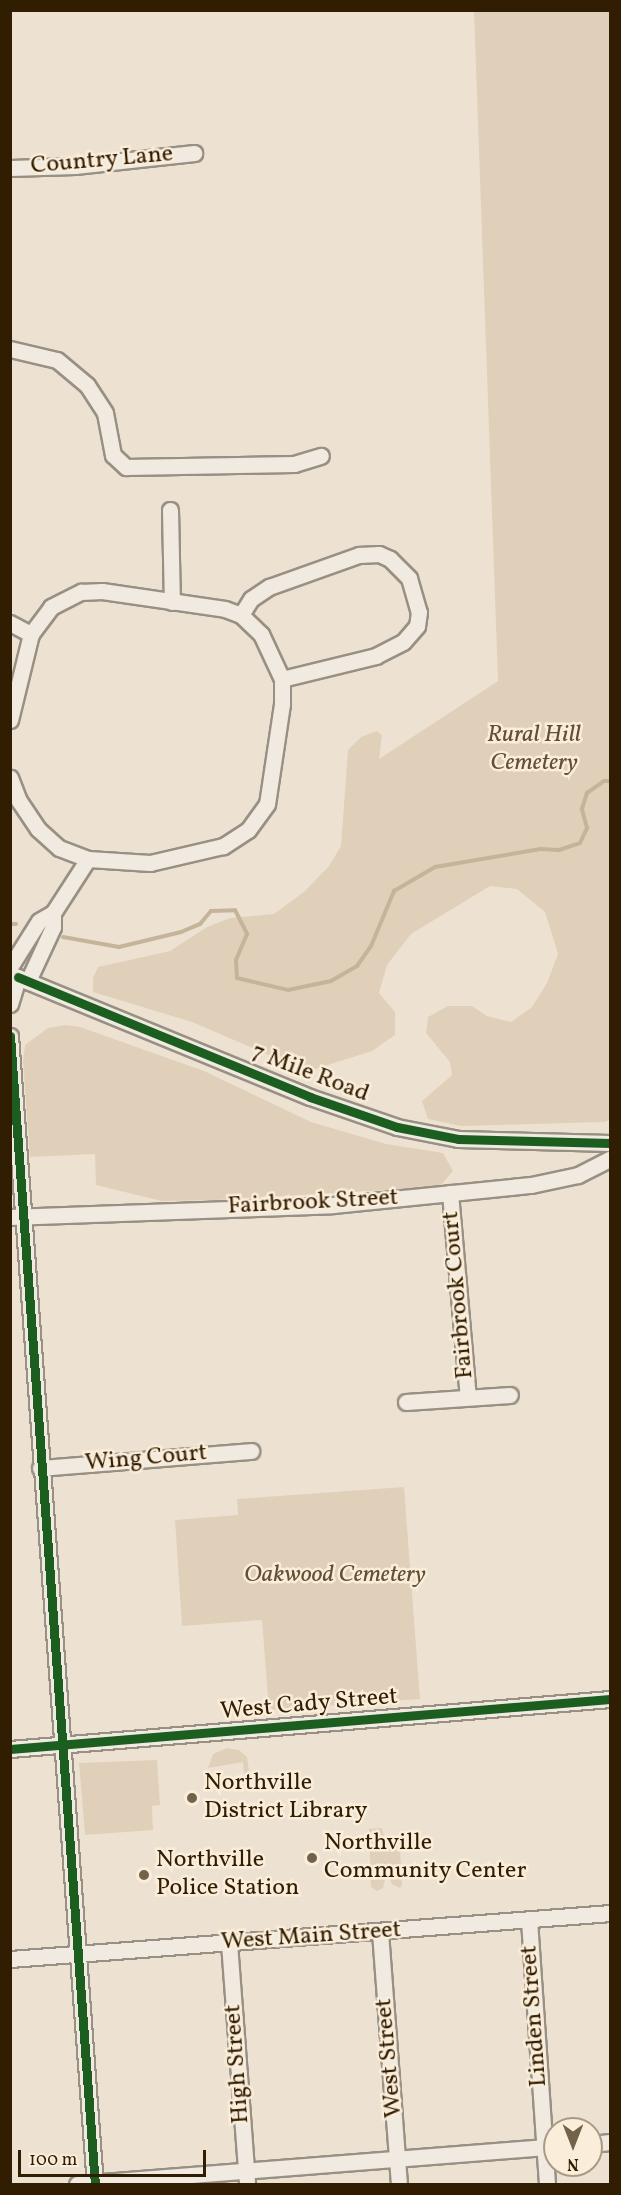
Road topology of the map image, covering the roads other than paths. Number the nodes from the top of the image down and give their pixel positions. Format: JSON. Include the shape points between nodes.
{"nodes":[{"id":1,"x":194,"y":153,"type":"dead end"},
{"id":2,"x":10,"y":168,"type":"edge"},
{"id":3,"x":10,"y":349,"type":"edge"},
{"id":4,"x":321,"y":456,"type":"dead end"},
{"id":5,"x":170,"y":510,"type":"dead end"},
{"id":6,"x":171,"y":602,"type":"junction"},
{"id":7,"x":241,"y":615,"type":"junction"},
{"id":8,"x":10,"y":623,"type":"edge"},
{"id":9,"x":31,"y":634,"type":"junction"},
{"id":10,"x":282,"y":679,"type":"junction"},
{"id":11,"x":10,"y":720,"type":"edge"},
{"id":12,"x":10,"y":778,"type":"edge"},
{"id":13,"x":88,"y":859,"type":"junction"},
{"id":14,"x":53,"y":913,"type":"junction"},
{"id":15,"x":17,"y":975,"type":"edge"},
{"id":16,"x":10,"y":1004,"type":"edge"},
{"id":17,"x":10,"y":1036,"type":"edge"},
{"id":18,"x":610,"y":1143,"type":"edge"},
{"id":19,"x":610,"y":1159,"type":"edge"},
{"id":20,"x":450,"y":1193,"type":"junction"},
{"id":21,"x":16,"y":1216,"type":"edge"},
{"id":22,"x":510,"y":1395,"type":"dead end"},
{"id":23,"x":468,"y":1397,"type":"junction"},
{"id":24,"x":406,"y":1402,"type":"dead end"},
{"id":25,"x":251,"y":1451,"type":"dead end"},
{"id":26,"x":40,"y":1468,"type":"junction"},
{"id":27,"x":610,"y":1699,"type":"edge"},
{"id":28,"x":61,"y":1745,"type":"junction"},
{"id":29,"x":10,"y":1749,"type":"edge"},
{"id":30,"x":610,"y":1913,"type":"edge"},
{"id":31,"x":529,"y":1920,"type":"junction"},
{"id":32,"x":380,"y":1932,"type":"junction"},
{"id":33,"x":229,"y":1943,"type":"junction"},
{"id":34,"x":76,"y":1955,"type":"junction"},
{"id":35,"x":10,"y":1959,"type":"edge"},
{"id":36,"x":546,"y":2117,"type":"edge"},
{"id":37,"x":543,"y":2146,"type":"edge"},
{"id":38,"x":398,"y":2158,"type":"junction"},
{"id":39,"x":247,"y":2178,"type":"edge"},
{"id":40,"x":77,"y":2184,"type":"edge"},
{"id":41,"x":95,"y":2184,"type":"edge"},
{"id":42,"x":399,"y":2184,"type":"edge"}],
"edges":[{"from":1,"to":2,"type":"street","name":"Country Lane","via":[[75,166]]},
{"from":3,"to":4,"type":"street","via":[[57,360],[87,385],[105,413],[112,455],[126,467],[294,464]]},
{"from":5,"to":6,"type":"street"},
{"from":6,"to":7,"type":"street"},
{"from":6,"to":9,"type":"street","via":[[102,591],[81,592],[51,608]]},
{"from":7,"to":10,"type":"street","via":[[261,634]]},
{"from":7,"to":10,"type":"street","via":[[251,599],[269,587],[359,555],[379,554],[390,559],[409,578],[418,612],[417,626],[403,642],[376,656]]},
{"from":8,"to":9,"type":"street"},
{"from":9,"to":11,"type":"street"},
{"from":10,"to":13,"type":"street","via":[[270,794],[263,812],[248,830],[223,846],[171,860],[123,864]]},
{"from":12,"to":13,"type":"street","via":[[19,801],[38,829],[59,848]]},
{"from":13,"to":14,"type":"street"},
{"from":14,"to":15,"type":"street","via":[[53,927]]},
{"from":14,"to":15,"type":"street","via":[[39,921]]},
{"from":15,"to":16,"type":"street"},
{"from":15,"to":18,"type":"street","name":"7 Mile Road","via":[[310,1097],[398,1127],[459,1139]]},
{"from":17,"to":21,"type":"street"},
{"from":19,"to":20,"type":"street","name":"Fairbrook Street","via":[[555,1181]]},
{"from":20,"to":21,"type":"street","name":"Fairbrook Street","via":[[333,1205]]},
{"from":20,"to":23,"type":"street","name":"Fairbrook Court"},
{"from":21,"to":26,"type":"street"},
{"from":22,"to":23,"type":"street","name":"Fairbrook Court"},
{"from":23,"to":24,"type":"street","name":"Fairbrook Court"},
{"from":25,"to":26,"type":"street","name":"Wing Court"},
{"from":26,"to":28,"type":"street"},
{"from":27,"to":28,"type":"street","name":"West Cady Street"},
{"from":28,"to":29,"type":"street","name":"West Cady Street"},
{"from":28,"to":34,"type":"street"},
{"from":30,"to":31,"type":"street","name":"West Main Street"},
{"from":31,"to":32,"type":"street","name":"West Main Street"},
{"from":31,"to":36,"type":"street","name":"Linden Street"},
{"from":32,"to":33,"type":"street","name":"West Main Street"},
{"from":32,"to":38,"type":"street","name":"West Street"},
{"from":33,"to":34,"type":"street","name":"West Main Street"},
{"from":33,"to":39,"type":"street","name":"High Street"},
{"from":34,"to":35,"type":"street","name":"West Main Street"},
{"from":34,"to":41,"type":"street"},
{"from":37,"to":38,"type":"street"},
{"from":38,"to":39,"type":"street"},
{"from":38,"to":42,"type":"street","name":"West Street"},
{"from":39,"to":41,"type":"street"},
{"from":40,"to":41,"type":"street"}]}
